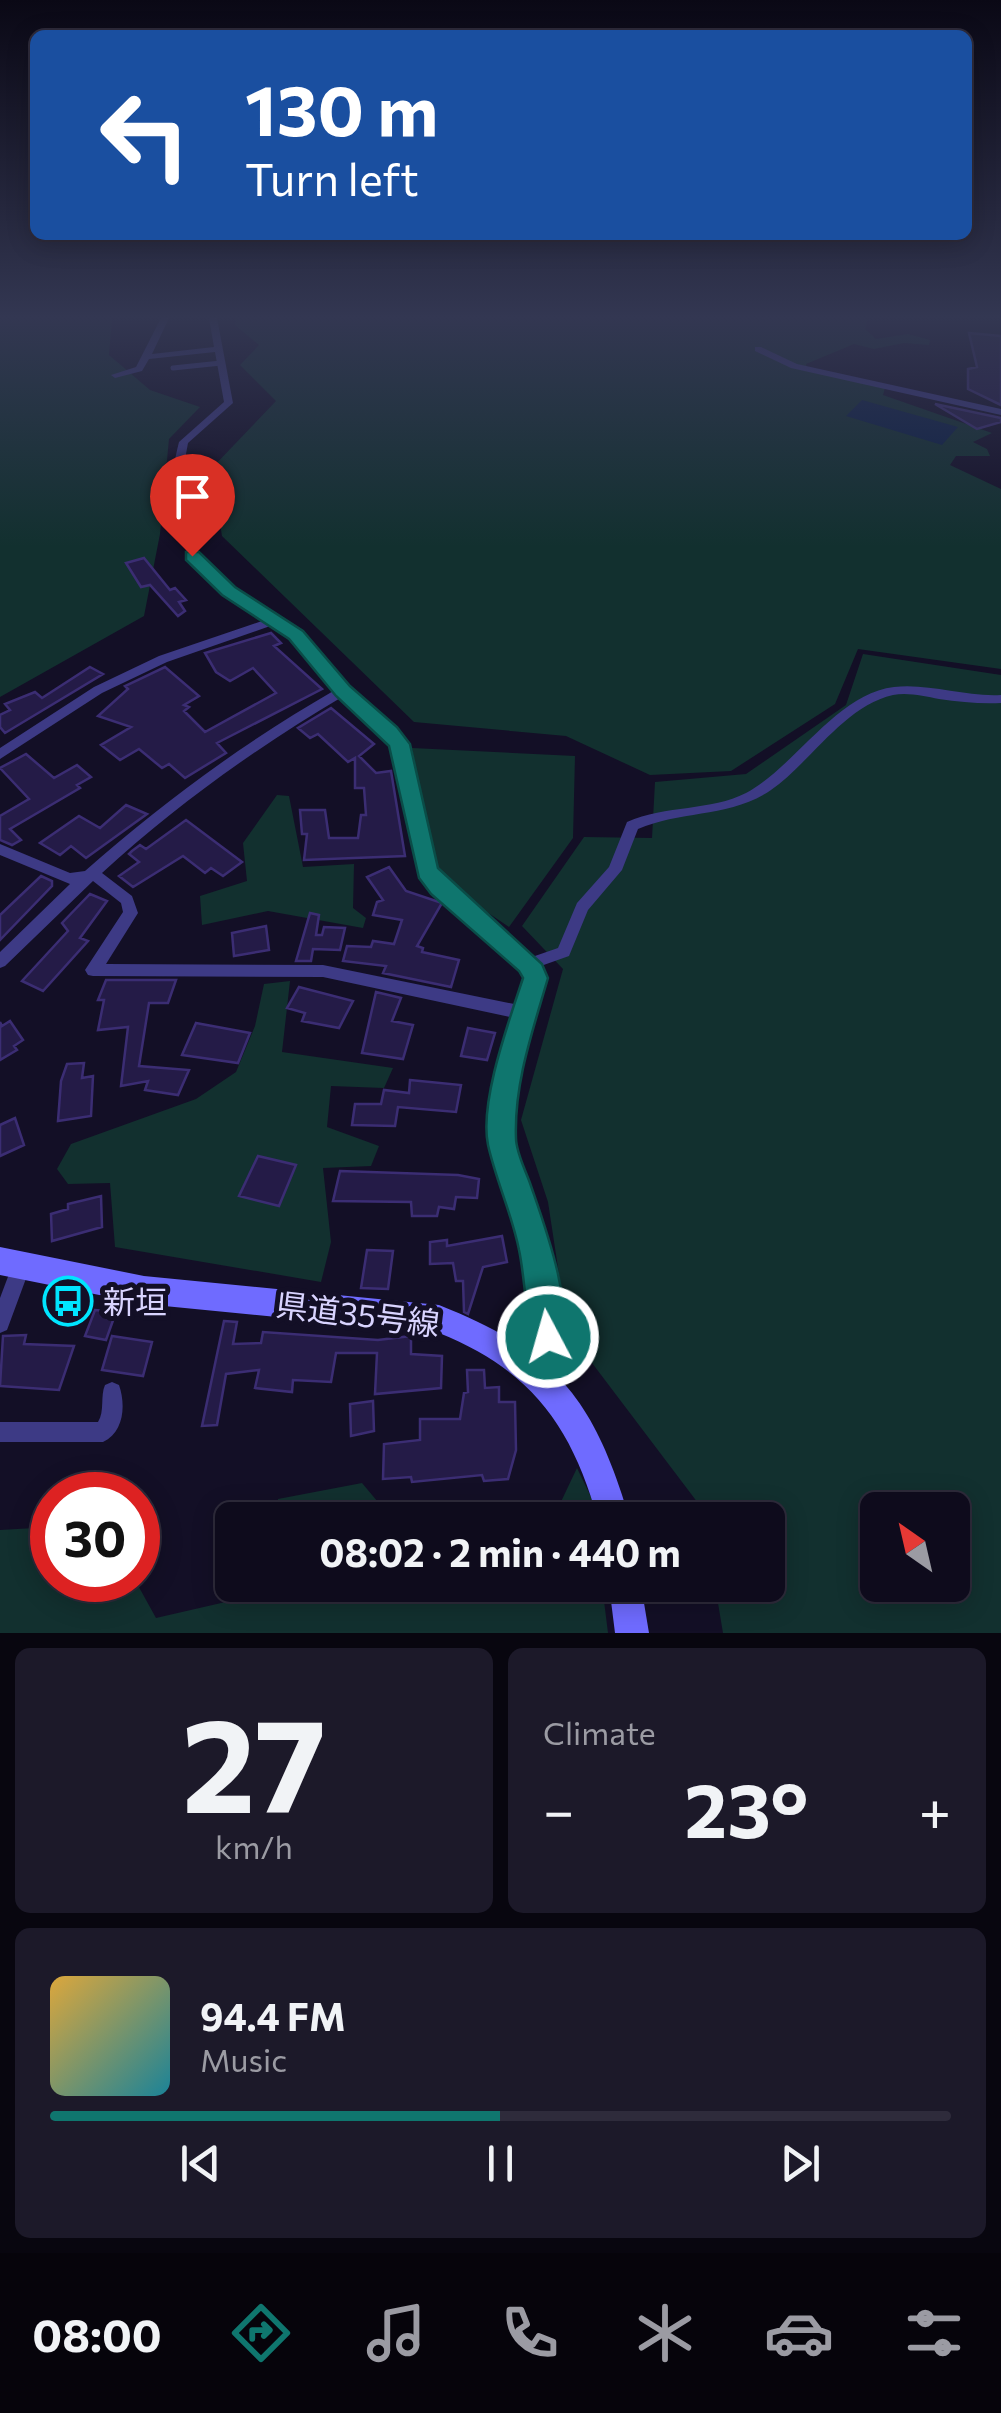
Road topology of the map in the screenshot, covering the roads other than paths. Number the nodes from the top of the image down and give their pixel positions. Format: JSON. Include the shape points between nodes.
{"nodes":[{"id":1,"x":227,"y":394,"type":"edge"},
{"id":2,"x":921,"y":394,"type":"edge"},
{"id":3,"x":1001,"y":412,"type":"edge"},
{"id":4,"x":275,"y":620,"type":"junction"},
{"id":5,"x":343,"y":691,"type":"junction"},
{"id":6,"x":1001,"y":699,"type":"edge"},
{"id":7,"x":0,"y":754,"type":"edge"},
{"id":8,"x":0,"y":850,"type":"edge"},
{"id":9,"x":85,"y":876,"type":"junction"},
{"id":10,"x":0,"y":962,"type":"edge"},
{"id":11,"x":529,"y":964,"type":"junction"},
{"id":12,"x":524,"y":1013,"type":"junction"},
{"id":13,"x":11,"y":1263,"type":"edge"},
{"id":14,"x":0,"y":1323,"type":"edge"},
{"id":15,"x":533,"y":1368,"type":"junction"},
{"id":16,"x":112,"y":1392,"type":"dead end"},
{"id":17,"x":0,"y":1432,"type":"edge"},
{"id":18,"x":609,"y":1502,"type":"edge"},
{"id":19,"x":627,"y":1602,"type":"edge"},
{"id":20,"x":632,"y":1633,"type":"edge"}],
"edges":[{"from":1,"to":4,"type":"street","via":[[228,403],[184,442],[176,515],[192,556],[208,574]]},
{"from":2,"to":3,"type":"street"},
{"from":4,"to":5,"type":"street","via":[[308,647]]},
{"from":4,"to":7,"type":"street","via":[[98,690]]},
{"from":5,"to":9,"type":"street","via":[[174,799]]},
{"from":5,"to":11,"type":"street","via":[[399,744],[427,871]]},
{"from":6,"to":11,"type":"street","via":[[966,702],[891,691],[829,726],[766,787],[744,799],[715,809],[655,813],[632,826],[615,870],[582,907],[564,952]]},
{"from":8,"to":9,"type":"street","via":[[69,879]]},
{"from":9,"to":10,"type":"street"},
{"from":9,"to":12,"type":"street","via":[[96,875],[127,900],[131,913],[93,970],[323,971]]},
{"from":11,"to":12,"type":"street","via":[[536,978]]},
{"from":12,"to":15,"type":"street","via":[[510,1059],[501,1141],[531,1231],[546,1306],[548,1337]]},
{"from":13,"to":14,"type":"street"},
{"from":13,"to":15,"type":"main road","name":"県道35号線","via":[[144,1290],[440,1319],[508,1348]]},
{"from":15,"to":18,"type":"main road","name":"県道35号線","via":[[572,1415]]},
{"from":16,"to":17,"type":"street","via":[[111,1422],[103,1432]]},
{"from":19,"to":20,"type":"main road"}]}
